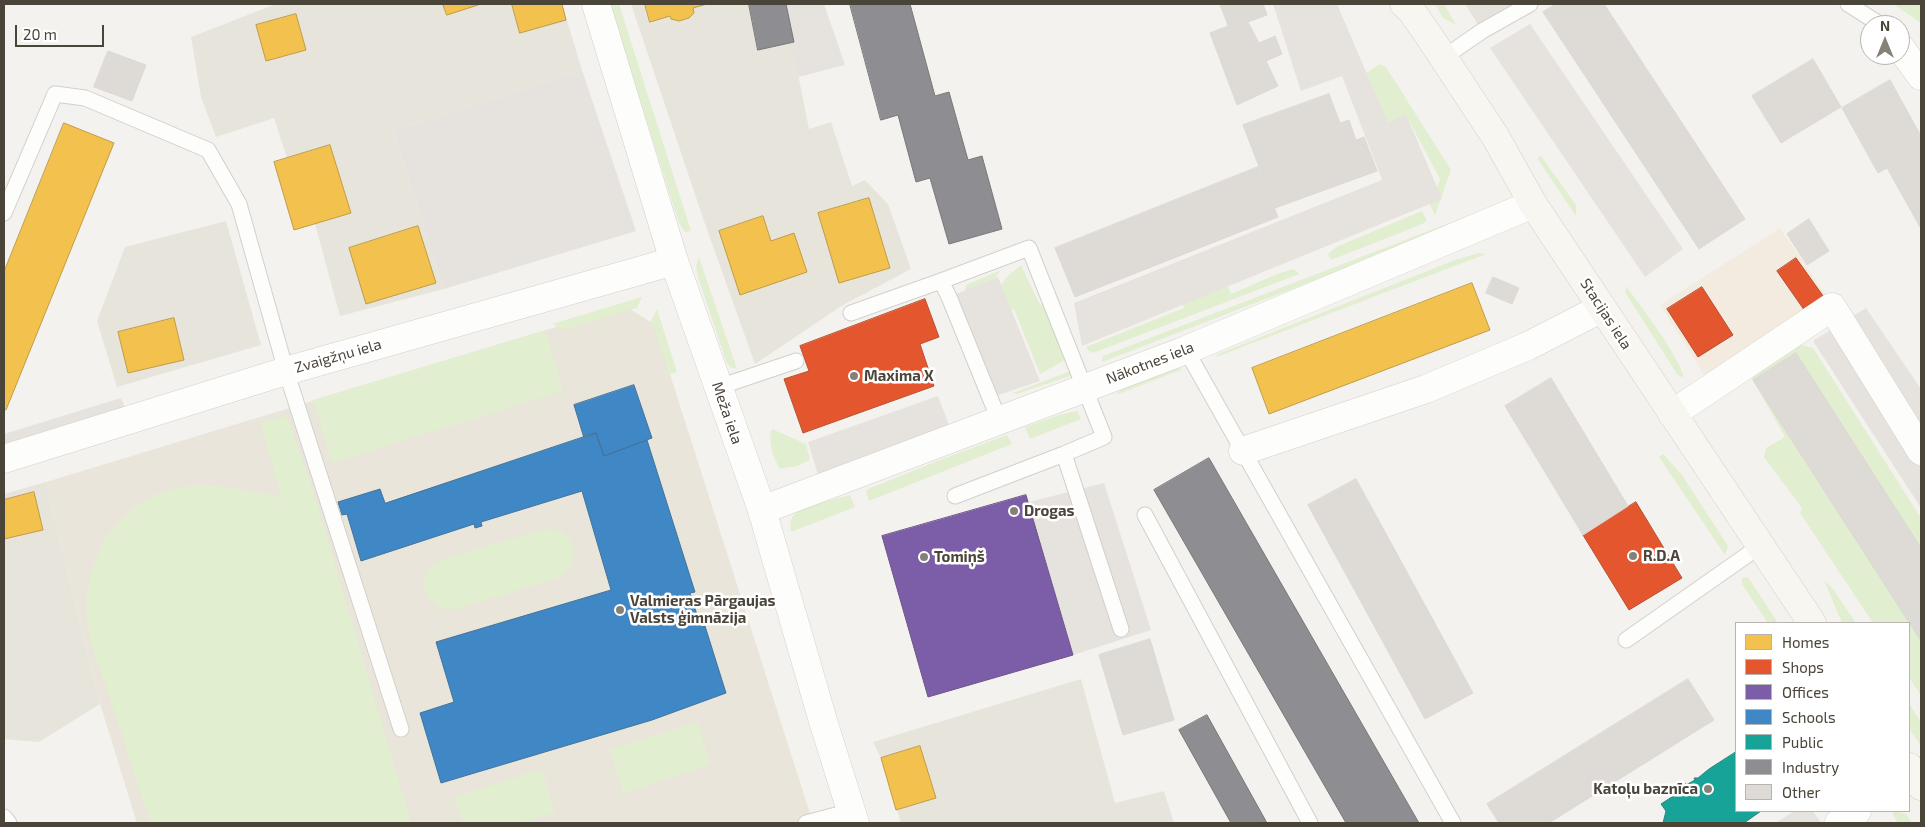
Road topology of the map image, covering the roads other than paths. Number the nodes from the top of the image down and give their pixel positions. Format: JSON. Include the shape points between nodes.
{"nodes":[{"id":1,"x":596,"y":4,"type":"edge"},
{"id":2,"x":1530,"y":4,"type":"edge"},
{"id":3,"x":1848,"y":4,"type":"edge"},
{"id":4,"x":1408,"y":6,"type":"edge"},
{"id":5,"x":1865,"y":15,"type":"edge"},
{"id":6,"x":1443,"y":58,"type":"junction"},
{"id":7,"x":1910,"y":61,"type":"edge"},
{"id":8,"x":1921,"y":76,"type":"edge"},
{"id":9,"x":1533,"y":204,"type":"junction"},
{"id":10,"x":4,"y":213,"type":"edge"},
{"id":11,"x":674,"y":261,"type":"junction"},
{"id":12,"x":941,"y":281,"type":"junction"},
{"id":13,"x":1602,"y":308,"type":"junction"},
{"id":14,"x":851,"y":313,"type":"dead end"},
{"id":15,"x":1186,"y":350,"type":"junction"},
{"id":16,"x":796,"y":361,"type":"dead end"},
{"id":17,"x":286,"y":371,"type":"junction"},
{"id":18,"x":718,"y":387,"type":"junction"},
{"id":19,"x":1085,"y":388,"type":"junction"},
{"id":20,"x":1672,"y":414,"type":"junction"},
{"id":21,"x":999,"y":420,"type":"junction"},
{"id":22,"x":1243,"y":451,"type":"junction"},
{"id":23,"x":1921,"y":451,"type":"edge"},
{"id":24,"x":1064,"y":454,"type":"junction"},
{"id":25,"x":4,"y":459,"type":"edge"},
{"id":26,"x":955,"y":496,"type":"dead end"},
{"id":27,"x":762,"y":510,"type":"junction"},
{"id":28,"x":1145,"y":515,"type":"dead end"},
{"id":29,"x":1760,"y":546,"type":"junction"},
{"id":30,"x":1811,"y":622,"type":"edge"},
{"id":31,"x":1121,"y":629,"type":"dead end"},
{"id":32,"x":1626,"y":640,"type":"dead end"},
{"id":33,"x":401,"y":729,"type":"dead end"},
{"id":34,"x":1910,"y":770,"type":"edge"},
{"id":35,"x":1921,"y":786,"type":"edge"},
{"id":36,"x":1855,"y":812,"type":"edge"},
{"id":37,"x":4,"y":817,"type":"edge"},
{"id":38,"x":853,"y":817,"type":"edge"},
{"id":39,"x":9,"y":823,"type":"edge"},
{"id":40,"x":806,"y":823,"type":"edge"},
{"id":41,"x":1310,"y":823,"type":"edge"},
{"id":42,"x":1453,"y":823,"type":"edge"},
{"id":43,"x":1839,"y":823,"type":"edge"}],
"edges":[{"from":1,"to":11,"type":"street","name":"Meža iela"},
{"from":2,"to":6,"type":"lane"},
{"from":3,"to":5,"type":"lane"},
{"from":4,"to":6,"type":"main road","name":"Stacijas iela"},
{"from":6,"to":9,"type":"main road","name":"Stacijas iela","via":[[1495,136]]},
{"from":7,"to":8,"type":"street"},
{"from":9,"to":13,"type":"main road","name":"Stacijas iela"},
{"from":9,"to":15,"type":"street","name":"Nākotnes iela"},
{"from":10,"to":17,"type":"lane","via":[[55,94],[85,98],[208,150],[239,204]]},
{"from":11,"to":17,"type":"street","name":"Zvaigžņu iela"},
{"from":11,"to":18,"type":"street","name":"Meža iela"},
{"from":12,"to":14,"type":"lane"},
{"from":12,"to":19,"type":"lane","via":[[1028,248]]},
{"from":12,"to":21,"type":"lane"},
{"from":13,"to":20,"type":"main road","name":"Stacijas iela"},
{"from":13,"to":22,"type":"street","via":[[1528,346],[1426,389]]},
{"from":15,"to":19,"type":"street","name":"Nākotnes iela"},
{"from":15,"to":22,"type":"lane"},
{"from":16,"to":18,"type":"lane"},
{"from":17,"to":25,"type":"street","name":"Zvaigžņu iela"},
{"from":17,"to":33,"type":"lane"},
{"from":18,"to":27,"type":"street","name":"Meža iela"},
{"from":19,"to":21,"type":"street","name":"Nākotnes iela"},
{"from":19,"to":24,"type":"lane","via":[[1104,437]]},
{"from":20,"to":23,"type":"street","via":[[1832,307]]},
{"from":20,"to":29,"type":"main road","name":"Stacijas iela"},
{"from":21,"to":27,"type":"street","name":"Nākotnes iela"},
{"from":22,"to":42,"type":"lane"},
{"from":24,"to":26,"type":"lane"},
{"from":24,"to":31,"type":"lane"},
{"from":27,"to":38,"type":"street","name":"Meža iela"},
{"from":28,"to":41,"type":"lane"},
{"from":29,"to":30,"type":"main road","name":"Stacijas iela"},
{"from":29,"to":32,"type":"lane"},
{"from":34,"to":35,"type":"main road"},
{"from":36,"to":43,"type":"street"},
{"from":37,"to":39,"type":"lane"},
{"from":38,"to":40,"type":"lane"}]}
